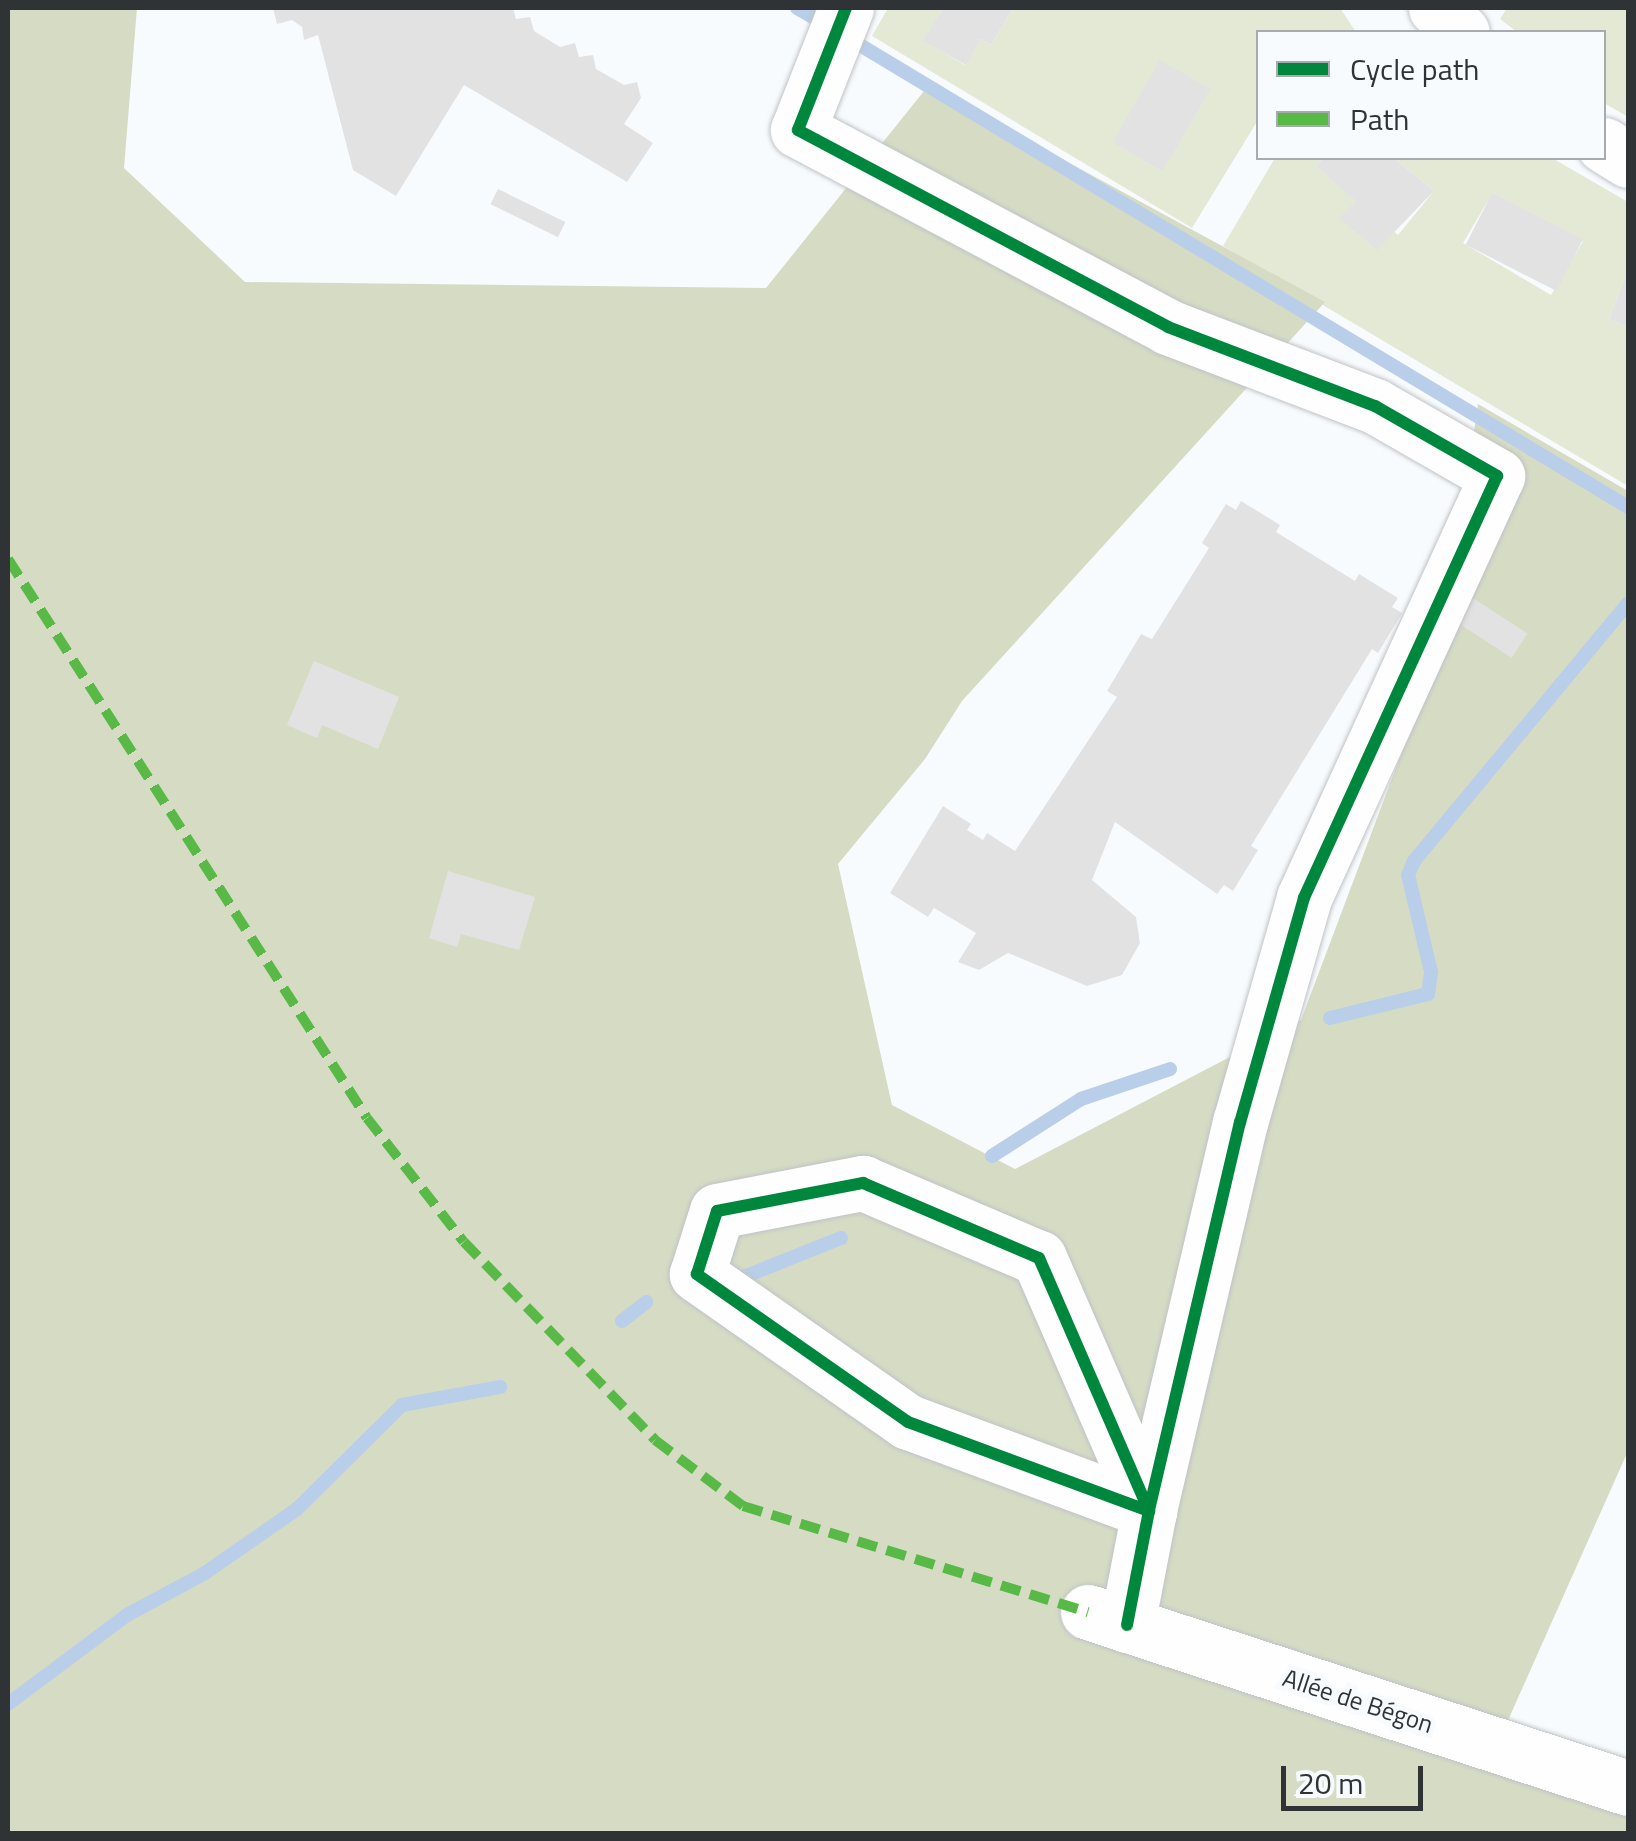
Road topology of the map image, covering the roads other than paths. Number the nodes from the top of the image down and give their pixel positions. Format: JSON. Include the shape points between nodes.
{"nodes":[{"id":1,"x":846,"y":8,"type":"edge"},
{"id":2,"x":1436,"y":8,"type":"edge"},
{"id":3,"x":1460,"y":30,"type":"edge"},
{"id":4,"x":1606,"y":146,"type":"edge"},
{"id":5,"x":1628,"y":160,"type":"edge"},
{"id":6,"x":1149,"y":1511,"type":"junction"},
{"id":7,"x":1628,"y":1788,"type":"edge"}],
"edges":[{"from":1,"to":6,"type":"street","via":[[798,130],[1168,327],[1375,406],[1497,476],[1304,898],[1240,1122]]},
{"from":2,"to":3,"type":"street"},
{"from":4,"to":5,"type":"street"},
{"from":6,"to":6,"type":"street","via":[[908,1422],[696,1274],[716,1211],[863,1183],[1039,1258]]},
{"from":6,"to":7,"type":"street","name":"Allée de Bégon","via":[[1108,1619]]}]}
